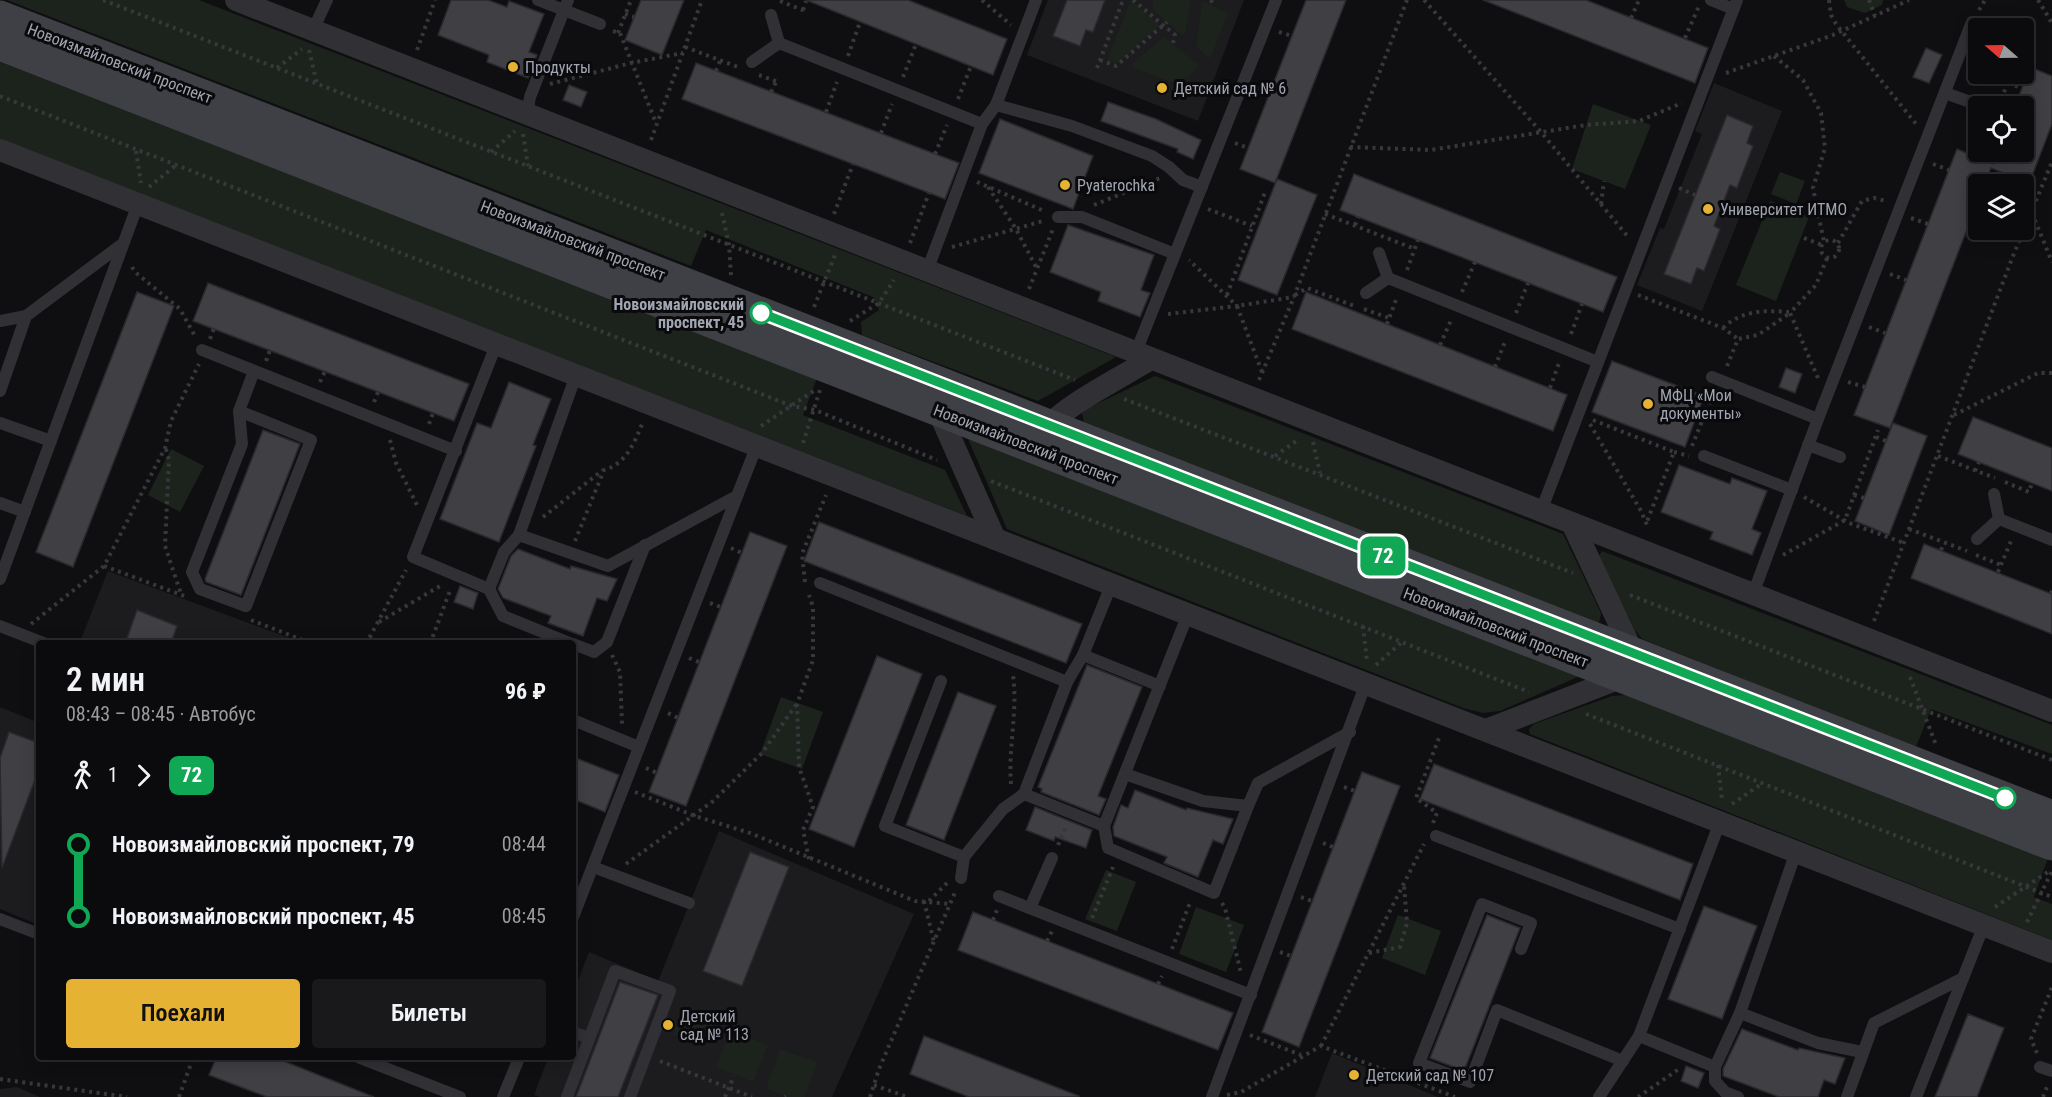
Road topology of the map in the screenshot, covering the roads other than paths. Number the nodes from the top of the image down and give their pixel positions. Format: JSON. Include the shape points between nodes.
{"nodes":[{"id":1,"x":236,"y":0,"type":"edge"},
{"id":2,"x":327,"y":0,"type":"edge"},
{"id":3,"x":538,"y":0,"type":"edge"},
{"id":4,"x":1036,"y":0,"type":"edge"},
{"id":5,"x":1276,"y":0,"type":"edge"},
{"id":6,"x":1711,"y":0,"type":"edge"},
{"id":7,"x":566,"y":5,"type":"edge"},
{"id":8,"x":1735,"y":5,"type":"edge"},
{"id":9,"x":771,"y":15,"type":"dead end"},
{"id":10,"x":0,"y":16,"type":"edge"},
{"id":11,"x":600,"y":24,"type":"road end"},
{"id":12,"x":314,"y":30,"type":"junction"},
{"id":13,"x":1968,"y":33,"type":"edge"},
{"id":14,"x":779,"y":43,"type":"junction"},
{"id":15,"x":0,"y":44,"type":"edge"},
{"id":16,"x":748,"y":67,"type":"road end"},
{"id":17,"x":1945,"y":93,"type":"junction"},
{"id":18,"x":1968,"y":101,"type":"edge"},
{"id":19,"x":996,"y":105,"type":"junction"},
{"id":20,"x":527,"y":114,"type":"junction"},
{"id":21,"x":982,"y":124,"type":"junction"},
{"id":22,"x":0,"y":150,"type":"edge"},
{"id":23,"x":1202,"y":187,"type":"junction"},
{"id":24,"x":138,"y":204,"type":"junction"},
{"id":25,"x":1058,"y":217,"type":"road end"},
{"id":26,"x":122,"y":244,"type":"junction"},
{"id":27,"x":1176,"y":251,"type":"junction"},
{"id":28,"x":1379,"y":253,"type":"dead end"},
{"id":29,"x":927,"y":271,"type":"junction"},
{"id":30,"x":1388,"y":278,"type":"junction"},
{"id":31,"x":1366,"y":293,"type":"dead end"},
{"id":32,"x":26,"y":316,"type":"junction"},
{"id":33,"x":0,"y":321,"type":"edge"},
{"id":34,"x":496,"y":345,"type":"junction"},
{"id":35,"x":202,"y":350,"type":"road end"},
{"id":36,"x":1144,"y":356,"type":"junction"},
{"id":37,"x":1599,"y":362,"type":"junction"},
{"id":38,"x":254,"y":371,"type":"junction"},
{"id":39,"x":576,"y":375,"type":"junction"},
{"id":40,"x":1712,"y":377,"type":"dead end"},
{"id":41,"x":0,"y":391,"type":"edge"},
{"id":42,"x":943,"y":398,"type":"junction"},
{"id":43,"x":239,"y":411,"type":"junction"},
{"id":44,"x":1818,"y":419,"type":"junction"},
{"id":45,"x":0,"y":423,"type":"edge"},
{"id":46,"x":1042,"y":437,"type":"junction"},
{"id":47,"x":51,"y":441,"type":"junction"},
{"id":48,"x":749,"y":442,"type":"junction"},
{"id":49,"x":1808,"y":445,"type":"junction"},
{"id":50,"x":456,"y":451,"type":"junction"},
{"id":51,"x":1704,"y":456,"type":"dead end"},
{"id":52,"x":1840,"y":457,"type":"dead end"},
{"id":53,"x":1792,"y":490,"type":"junction"},
{"id":54,"x":1994,"y":494,"type":"dead end"},
{"id":55,"x":735,"y":497,"type":"junction"},
{"id":56,"x":0,"y":503,"type":"edge"},
{"id":57,"x":1541,"y":511,"type":"junction"},
{"id":58,"x":25,"y":512,"type":"junction"},
{"id":59,"x":1999,"y":519,"type":"junction"},
{"id":60,"x":1572,"y":523,"type":"junction"},
{"id":61,"x":519,"y":535,"type":"junction"},
{"id":62,"x":995,"y":539,"type":"junction"},
{"id":63,"x":1977,"y":539,"type":"dead end"},
{"id":64,"x":2052,"y":540,"type":"edge"},
{"id":65,"x":645,"y":545,"type":"junction"},
{"id":66,"x":0,"y":579,"type":"edge"},
{"id":67,"x":820,"y":583,"type":"dead end"},
{"id":68,"x":1112,"y":583,"type":"junction"},
{"id":69,"x":489,"y":589,"type":"junction"},
{"id":70,"x":1753,"y":594,"type":"junction"},
{"id":71,"x":1188,"y":614,"type":"junction"},
{"id":72,"x":0,"y":626,"type":"edge"},
{"id":73,"x":36,"y":640,"type":"edge"},
{"id":74,"x":563,"y":640,"type":"edge"},
{"id":75,"x":576,"y":645,"type":"edge"},
{"id":76,"x":1083,"y":656,"type":"junction"},
{"id":77,"x":1628,"y":665,"type":"junction"},
{"id":78,"x":941,"y":681,"type":"dead end"},
{"id":79,"x":1067,"y":682,"type":"junction"},
{"id":80,"x":1366,"y":683,"type":"junction"},
{"id":81,"x":1161,"y":686,"type":"junction"},
{"id":82,"x":2052,"y":711,"type":"edge"},
{"id":83,"x":576,"y":721,"type":"edge"},
{"id":84,"x":1486,"y":730,"type":"junction"},
{"id":85,"x":1350,"y":732,"type":"junction"},
{"id":86,"x":639,"y":747,"type":"junction"},
{"id":87,"x":1125,"y":774,"type":"junction"},
{"id":88,"x":1024,"y":794,"type":"junction"},
{"id":89,"x":1248,"y":806,"type":"junction"},
{"id":90,"x":2052,"y":817,"type":"edge"},
{"id":91,"x":1720,"y":822,"type":"junction"},
{"id":92,"x":1104,"y":826,"type":"junction"},
{"id":93,"x":1436,"y":836,"type":"dead end"},
{"id":94,"x":2052,"y":844,"type":"edge"},
{"id":95,"x":1796,"y":852,"type":"junction"},
{"id":96,"x":964,"y":857,"type":"junction"},
{"id":97,"x":1052,"y":858,"type":"road end"},
{"id":98,"x":593,"y":867,"type":"junction"},
{"id":99,"x":962,"y":878,"type":"road end"},
{"id":100,"x":999,"y":896,"type":"dead end"},
{"id":101,"x":689,"y":903,"type":"dead end"},
{"id":102,"x":1030,"y":908,"type":"junction"},
{"id":103,"x":576,"y":910,"type":"edge"},
{"id":104,"x":1987,"y":918,"type":"junction"},
{"id":105,"x":0,"y":919,"type":"edge"},
{"id":106,"x":1680,"y":929,"type":"junction"},
{"id":107,"x":36,"y":933,"type":"edge"},
{"id":108,"x":1521,"y":949,"type":"dead end"},
{"id":109,"x":2052,"y":952,"type":"edge"},
{"id":110,"x":1963,"y":978,"type":"junction"},
{"id":111,"x":1251,"y":995,"type":"junction"},
{"id":112,"x":1740,"y":1013,"type":"junction"},
{"id":113,"x":576,"y":1033,"type":"edge"},
{"id":114,"x":1639,"y":1035,"type":"junction"},
{"id":115,"x":589,"y":1038,"type":"junction"},
{"id":116,"x":1862,"y":1052,"type":"junction"},
{"id":117,"x":365,"y":1060,"type":"edge"},
{"id":118,"x":518,"y":1060,"type":"edge"},
{"id":119,"x":1623,"y":1061,"type":"junction"},
{"id":120,"x":1715,"y":1067,"type":"junction"},
{"id":121,"x":460,"y":1097,"type":"edge"},
{"id":122,"x":503,"y":1097,"type":"edge"},
{"id":123,"x":567,"y":1097,"type":"edge"},
{"id":124,"x":630,"y":1097,"type":"edge"},
{"id":125,"x":1212,"y":1097,"type":"edge"},
{"id":126,"x":1599,"y":1097,"type":"edge"},
{"id":127,"x":1738,"y":1097,"type":"edge"},
{"id":128,"x":1847,"y":1097,"type":"edge"},
{"id":129,"x":1916,"y":1097,"type":"edge"}],
"edges":[{"from":1,"to":12,"type":"street"},
{"from":2,"to":12,"type":"lane"},
{"from":3,"to":7,"type":"lane"},
{"from":4,"to":19,"type":"lane"},
{"from":5,"to":23,"type":"lane"},
{"from":6,"to":8,"type":"lane"},
{"from":7,"to":11,"type":"lane"},
{"from":7,"to":20,"type":"lane"},
{"from":8,"to":37,"type":"lane"},
{"from":9,"to":14,"type":"lane"},
{"from":10,"to":42,"type":"street","name":"Новоизмайловский проспект"},
{"from":12,"to":20,"type":"street"},
{"from":13,"to":17,"type":"lane"},
{"from":14,"to":16,"type":"lane"},
{"from":14,"to":21,"type":"lane"},
{"from":15,"to":42,"type":"street","name":"Новоизмайловский проспект"},
{"from":17,"to":18,"type":"lane"},
{"from":17,"to":44,"type":"lane"},
{"from":19,"to":21,"type":"lane"},
{"from":19,"to":23,"type":"lane","via":[[1072,126],[1152,156],[1183,180]]},
{"from":20,"to":29,"type":"street"},
{"from":21,"to":29,"type":"lane"},
{"from":22,"to":24,"type":"street"},
{"from":23,"to":27,"type":"lane"},
{"from":24,"to":26,"type":"lane"},
{"from":24,"to":34,"type":"street"},
{"from":25,"to":27,"type":"lane","via":[[1082,217]]},
{"from":26,"to":32,"type":"lane"},
{"from":26,"to":47,"type":"lane"},
{"from":27,"to":36,"type":"lane","via":[[1153,313]]},
{"from":28,"to":30,"type":"lane"},
{"from":29,"to":36,"type":"street"},
{"from":30,"to":31,"type":"lane"},
{"from":30,"to":37,"type":"lane"},
{"from":32,"to":33,"type":"lane"},
{"from":32,"to":41,"type":"lane"},
{"from":34,"to":39,"type":"street"},
{"from":34,"to":50,"type":"lane"},
{"from":35,"to":38,"type":"lane"},
{"from":36,"to":46,"type":"street"},
{"from":36,"to":57,"type":"street"},
{"from":37,"to":57,"type":"lane"},
{"from":38,"to":43,"type":"lane"},
{"from":38,"to":50,"type":"lane"},
{"from":39,"to":48,"type":"street"},
{"from":39,"to":61,"type":"lane"},
{"from":40,"to":44,"type":"lane"},
{"from":42,"to":46,"type":"street","name":"Новоизмайловский проспект"},
{"from":42,"to":62,"type":"street"},
{"from":43,"to":43,"type":"lane","via":[[242,444],[192,572],[200,589],[246,606],[311,440]]},
{"from":44,"to":49,"type":"lane"},
{"from":45,"to":47,"type":"lane"},
{"from":46,"to":77,"type":"street","name":"Новоизмайловский проспект"},
{"from":47,"to":58,"type":"lane"},
{"from":48,"to":55,"type":"lane"},
{"from":48,"to":62,"type":"street"},
{"from":49,"to":52,"type":"lane"},
{"from":49,"to":53,"type":"lane"},
{"from":50,"to":69,"type":"lane","via":[[413,557]]},
{"from":51,"to":53,"type":"lane"},
{"from":53,"to":70,"type":"lane"},
{"from":54,"to":59,"type":"lane"},
{"from":55,"to":65,"type":"lane"},
{"from":55,"to":86,"type":"lane"},
{"from":56,"to":58,"type":"lane"},
{"from":57,"to":60,"type":"street"},
{"from":58,"to":66,"type":"lane"},
{"from":59,"to":63,"type":"lane"},
{"from":59,"to":64,"type":"lane"},
{"from":60,"to":70,"type":"street"},
{"from":60,"to":77,"type":"street"},
{"from":61,"to":65,"type":"lane","via":[[608,566]]},
{"from":61,"to":69,"type":"lane","via":[[504,552]]},
{"from":62,"to":68,"type":"street"},
{"from":65,"to":75,"type":"lane","via":[[607,642],[594,652]]},
{"from":67,"to":79,"type":"lane"},
{"from":68,"to":71,"type":"street"},
{"from":68,"to":76,"type":"lane"},
{"from":69,"to":74,"type":"lane","via":[[503,616]]},
{"from":70,"to":82,"type":"street"},
{"from":71,"to":80,"type":"street"},
{"from":71,"to":81,"type":"lane"},
{"from":72,"to":73,"type":"lane"},
{"from":76,"to":79,"type":"lane"},
{"from":76,"to":81,"type":"lane"},
{"from":77,"to":84,"type":"street"},
{"from":77,"to":90,"type":"street","name":"Новоизмайловский проспект"},
{"from":77,"to":94,"type":"street","name":"Новоизмайловский проспект"},
{"from":78,"to":96,"type":"lane","via":[[885,826]]},
{"from":79,"to":88,"type":"lane"},
{"from":80,"to":84,"type":"street"},
{"from":80,"to":85,"type":"lane"},
{"from":81,"to":87,"type":"lane"},
{"from":83,"to":86,"type":"lane"},
{"from":84,"to":91,"type":"street"},
{"from":85,"to":89,"type":"lane","via":[[1258,783]]},
{"from":85,"to":111,"type":"lane"},
{"from":86,"to":98,"type":"lane"},
{"from":87,"to":89,"type":"lane","via":[[1203,801]]},
{"from":87,"to":92,"type":"lane"},
{"from":88,"to":92,"type":"lane"},
{"from":88,"to":96,"type":"lane","via":[[1003,809]]},
{"from":89,"to":92,"type":"lane","via":[[1214,893],[1108,848]]},
{"from":91,"to":95,"type":"street"},
{"from":91,"to":106,"type":"lane"},
{"from":93,"to":106,"type":"lane"},
{"from":95,"to":104,"type":"street"},
{"from":95,"to":112,"type":"lane"},
{"from":96,"to":99,"type":"lane"},
{"from":97,"to":102,"type":"lane"},
{"from":98,"to":101,"type":"lane"},
{"from":98,"to":103,"type":"lane"},
{"from":100,"to":102,"type":"lane"},
{"from":102,"to":111,"type":"lane"},
{"from":104,"to":109,"type":"street"},
{"from":104,"to":110,"type":"lane"},
{"from":105,"to":107,"type":"lane"},
{"from":106,"to":114,"type":"lane"},
{"from":108,"to":119,"type":"lane","via":[[1531,923],[1482,904],[1419,1063],[1470,1082],[1497,1010]]},
{"from":110,"to":116,"type":"lane","via":[[1874,1023]]},
{"from":110,"to":129,"type":"lane"},
{"from":111,"to":125,"type":"lane"},
{"from":112,"to":116,"type":"lane","via":[[1818,1043]]},
{"from":112,"to":120,"type":"lane"},
{"from":113,"to":115,"type":"lane"},
{"from":114,"to":119,"type":"lane"},
{"from":114,"to":120,"type":"lane"},
{"from":115,"to":123,"type":"lane"},
{"from":115,"to":124,"type":"lane","via":[[615,971],[670,991]]},
{"from":116,"to":128,"type":"lane"},
{"from":117,"to":121,"type":"lane"},
{"from":118,"to":122,"type":"lane"},
{"from":119,"to":126,"type":"lane"},
{"from":120,"to":127,"type":"lane","via":[[1715,1082]]}]}
